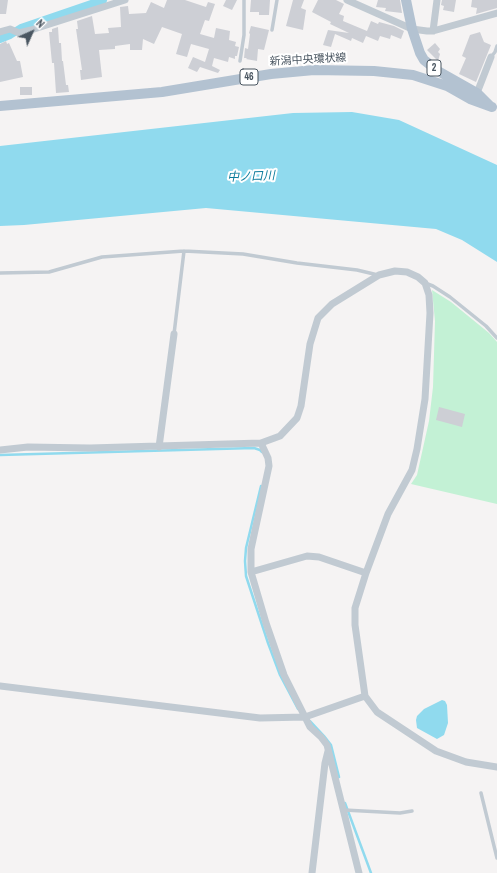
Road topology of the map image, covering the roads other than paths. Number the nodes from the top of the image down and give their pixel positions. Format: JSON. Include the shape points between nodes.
{"nodes":[{"id":1,"x":125,"y":0,"type":"edge"},
{"id":2,"x":244,"y":0,"type":"edge"},
{"id":3,"x":277,"y":0,"type":"edge"},
{"id":4,"x":347,"y":0,"type":"edge"},
{"id":5,"x":406,"y":0,"type":"edge"},
{"id":6,"x":437,"y":0,"type":"edge"},
{"id":7,"x":497,"y":14,"type":"edge"},
{"id":8,"x":412,"y":29,"type":"junction"},
{"id":9,"x":272,"y":30,"type":"dead end"},
{"id":10,"x":433,"y":31,"type":"junction"},
{"id":11,"x":0,"y":32,"type":"edge"},
{"id":12,"x":497,"y":46,"type":"edge"},
{"id":13,"x":494,"y":54,"type":"edge"},
{"id":14,"x":240,"y":61,"type":"dead end"},
{"id":15,"x":477,"y":93,"type":"junction"},
{"id":16,"x":0,"y":106,"type":"edge"},
{"id":17,"x":494,"y":108,"type":"edge"},
{"id":18,"x":184,"y":251,"type":"junction"},
{"id":19,"x":0,"y":273,"type":"edge"},
{"id":20,"x":380,"y":275,"type":"junction"},
{"id":21,"x":425,"y":283,"type":"junction"},
{"id":22,"x":174,"y":334,"type":"joint"},
{"id":23,"x":497,"y":338,"type":"edge"},
{"id":24,"x":261,"y":443,"type":"junction"},
{"id":25,"x":159,"y":447,"type":"junction"},
{"id":26,"x":0,"y":450,"type":"edge"},
{"id":27,"x":251,"y":572,"type":"junction"},
{"id":28,"x":366,"y":573,"type":"junction"},
{"id":29,"x":0,"y":686,"type":"edge"},
{"id":30,"x":365,"y":696,"type":"junction"},
{"id":31,"x":305,"y":717,"type":"junction"},
{"id":32,"x":328,"y":751,"type":"junction"},
{"id":33,"x":497,"y":767,"type":"edge"},
{"id":34,"x":481,"y":793,"type":"dead end"},
{"id":35,"x":344,"y":810,"type":"junction"},
{"id":36,"x":412,"y":811,"type":"dead end"},
{"id":37,"x":497,"y":858,"type":"edge"},
{"id":38,"x":312,"y":873,"type":"edge"},
{"id":39,"x":359,"y":873,"type":"edge"}],
"edges":[{"from":1,"to":11,"type":"street","via":[[31,30],[19,33],[10,29]]},
{"from":2,"to":14,"type":"lane","via":[[244,35]]},
{"from":3,"to":9,"type":"lane"},
{"from":4,"to":8,"type":"street"},
{"from":5,"to":8,"type":"main road","number":"2"},
{"from":6,"to":10,"type":"street"},
{"from":7,"to":10,"type":"street"},
{"from":8,"to":10,"type":"street"},
{"from":8,"to":15,"type":"main road","number":"2","via":[[424,60]]},
{"from":12,"to":13,"type":"lane"},
{"from":13,"to":15,"type":"street"},
{"from":15,"to":17,"type":"main road","number":"2"},
{"from":16,"to":17,"type":"main road","name":"新潟中央環状線","number":"46","via":[[162,92],[271,74],[374,70],[413,75],[447,86],[470,99]]},
{"from":18,"to":19,"type":"lane","via":[[102,257],[49,272]]},
{"from":18,"to":20,"type":"lane","via":[[244,254]]},
{"from":18,"to":22,"type":"lane"},
{"from":20,"to":21,"type":"street","via":[[395,271],[407,272]]},
{"from":20,"to":24,"type":"street","via":[[332,304],[318,318],[310,344],[297,418],[280,436]]},
{"from":21,"to":23,"type":"lane","via":[[450,297]]},
{"from":21,"to":28,"type":"street","via":[[429,295],[430,340],[425,399],[417,449],[412,470],[388,514]]},
{"from":22,"to":25,"type":"street"},
{"from":24,"to":25,"type":"street"},
{"from":24,"to":27,"type":"street","via":[[269,466],[251,549]]},
{"from":25,"to":26,"type":"street","via":[[28,447]]},
{"from":27,"to":28,"type":"street","via":[[307,556],[319,557]]},
{"from":27,"to":31,"type":"street","via":[[284,675]]},
{"from":28,"to":30,"type":"street","via":[[355,608]]},
{"from":29,"to":31,"type":"street","via":[[260,718]]},
{"from":30,"to":31,"type":"street"},
{"from":30,"to":33,"type":"street","via":[[376,712],[436,751],[466,762]]},
{"from":31,"to":32,"type":"street","via":[[310,727],[327,745]]},
{"from":32,"to":35,"type":"street"},
{"from":32,"to":38,"type":"street"},
{"from":34,"to":37,"type":"lane"},
{"from":35,"to":36,"type":"lane","via":[[400,813]]},
{"from":35,"to":39,"type":"street"}]}
